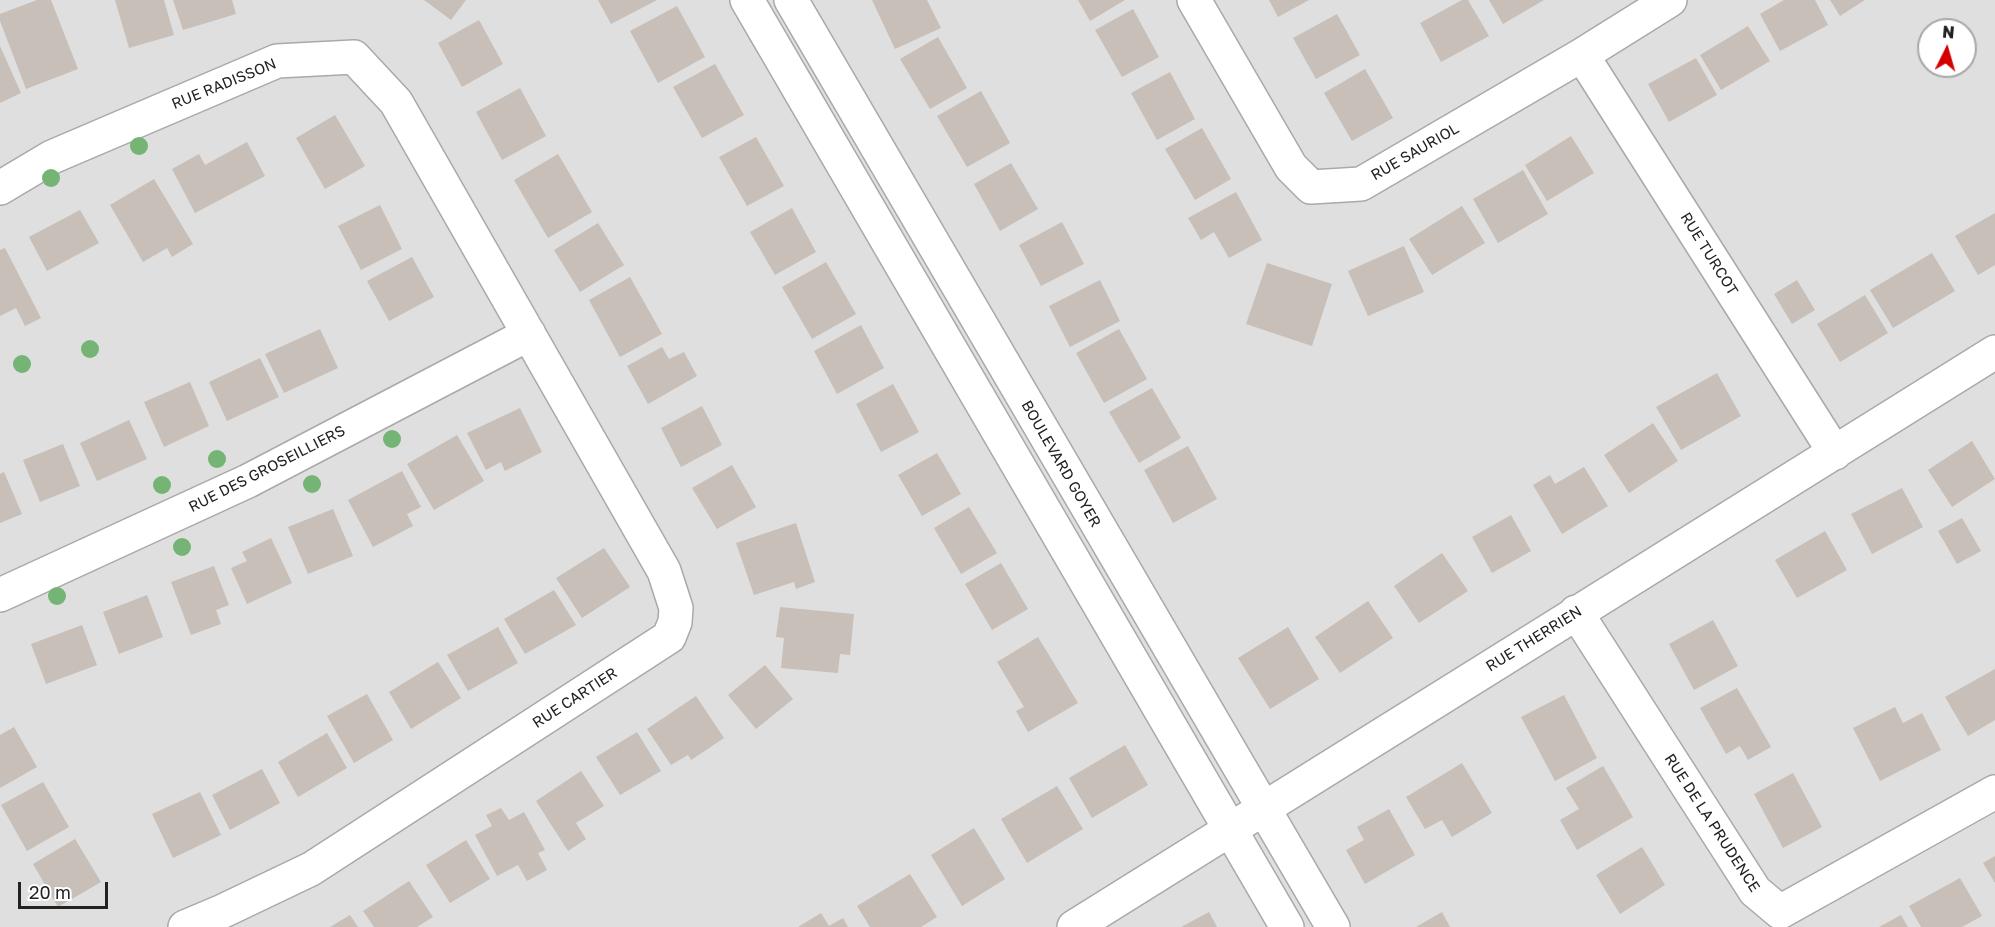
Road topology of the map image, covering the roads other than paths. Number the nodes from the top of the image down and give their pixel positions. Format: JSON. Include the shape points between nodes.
{"nodes":[{"id":1,"x":747,"y":0,"type":"edge"},
{"id":2,"x":791,"y":0,"type":"edge"},
{"id":3,"x":1194,"y":0,"type":"edge"},
{"id":4,"x":1670,"y":0,"type":"edge"},
{"id":5,"x":1582,"y":55,"type":"junction"},
{"id":6,"x":0,"y":189,"type":"edge"},
{"id":7,"x":529,"y":334,"type":"junction"},
{"id":8,"x":1995,"y":352,"type":"edge"},
{"id":9,"x":1835,"y":453,"type":"junction"},
{"id":10,"x":0,"y":595,"type":"edge"},
{"id":11,"x":1576,"y":612,"type":"junction"},
{"id":12,"x":1995,"y":792,"type":"edge"},
{"id":13,"x":1262,"y":809,"type":"junction"},
{"id":14,"x":1230,"y":828,"type":"junction"},
{"id":15,"x":185,"y":927,"type":"edge"},
{"id":16,"x":1074,"y":927,"type":"edge"},
{"id":17,"x":1287,"y":927,"type":"edge"},
{"id":18,"x":1333,"y":927,"type":"edge"}],
"edges":[{"from":1,"to":14,"type":"street"},
{"from":2,"to":13,"type":"street","name":"BOULEVARD GOYER"},
{"from":3,"to":5,"type":"street","name":"RUE SAURIOL","via":[[1291,167],[1311,187],[1361,184]]},
{"from":4,"to":5,"type":"street","name":"RUE SAURIOL"},
{"from":5,"to":9,"type":"street","name":"RUE TURCOT"},
{"from":6,"to":7,"type":"street","name":"RUE RADISSON","via":[[52,157],[277,61],[354,57],[396,102]]},
{"from":7,"to":10,"type":"street","name":"RUE DES GROSEILLIERS","via":[[248,481]]},
{"from":7,"to":15,"type":"street","name":"RUE CARTIER","via":[[664,571],[676,608],[669,637],[311,869]]},
{"from":8,"to":9,"type":"street","name":"RUE THERRIEN"},
{"from":9,"to":11,"type":"street","name":"RUE THERRIEN"},
{"from":11,"to":12,"type":"street","name":"RUE DE LA PRUDENCE","via":[[1755,891],[1780,912]]},
{"from":11,"to":13,"type":"street","name":"RUE THERRIEN"},
{"from":13,"to":14,"type":"street","name":"RUE THERRIEN"},
{"from":13,"to":18,"type":"street","name":"BOULEVARD GOYER"},
{"from":14,"to":16,"type":"street","name":"RUE THERRIEN"},
{"from":14,"to":17,"type":"street"}]}
